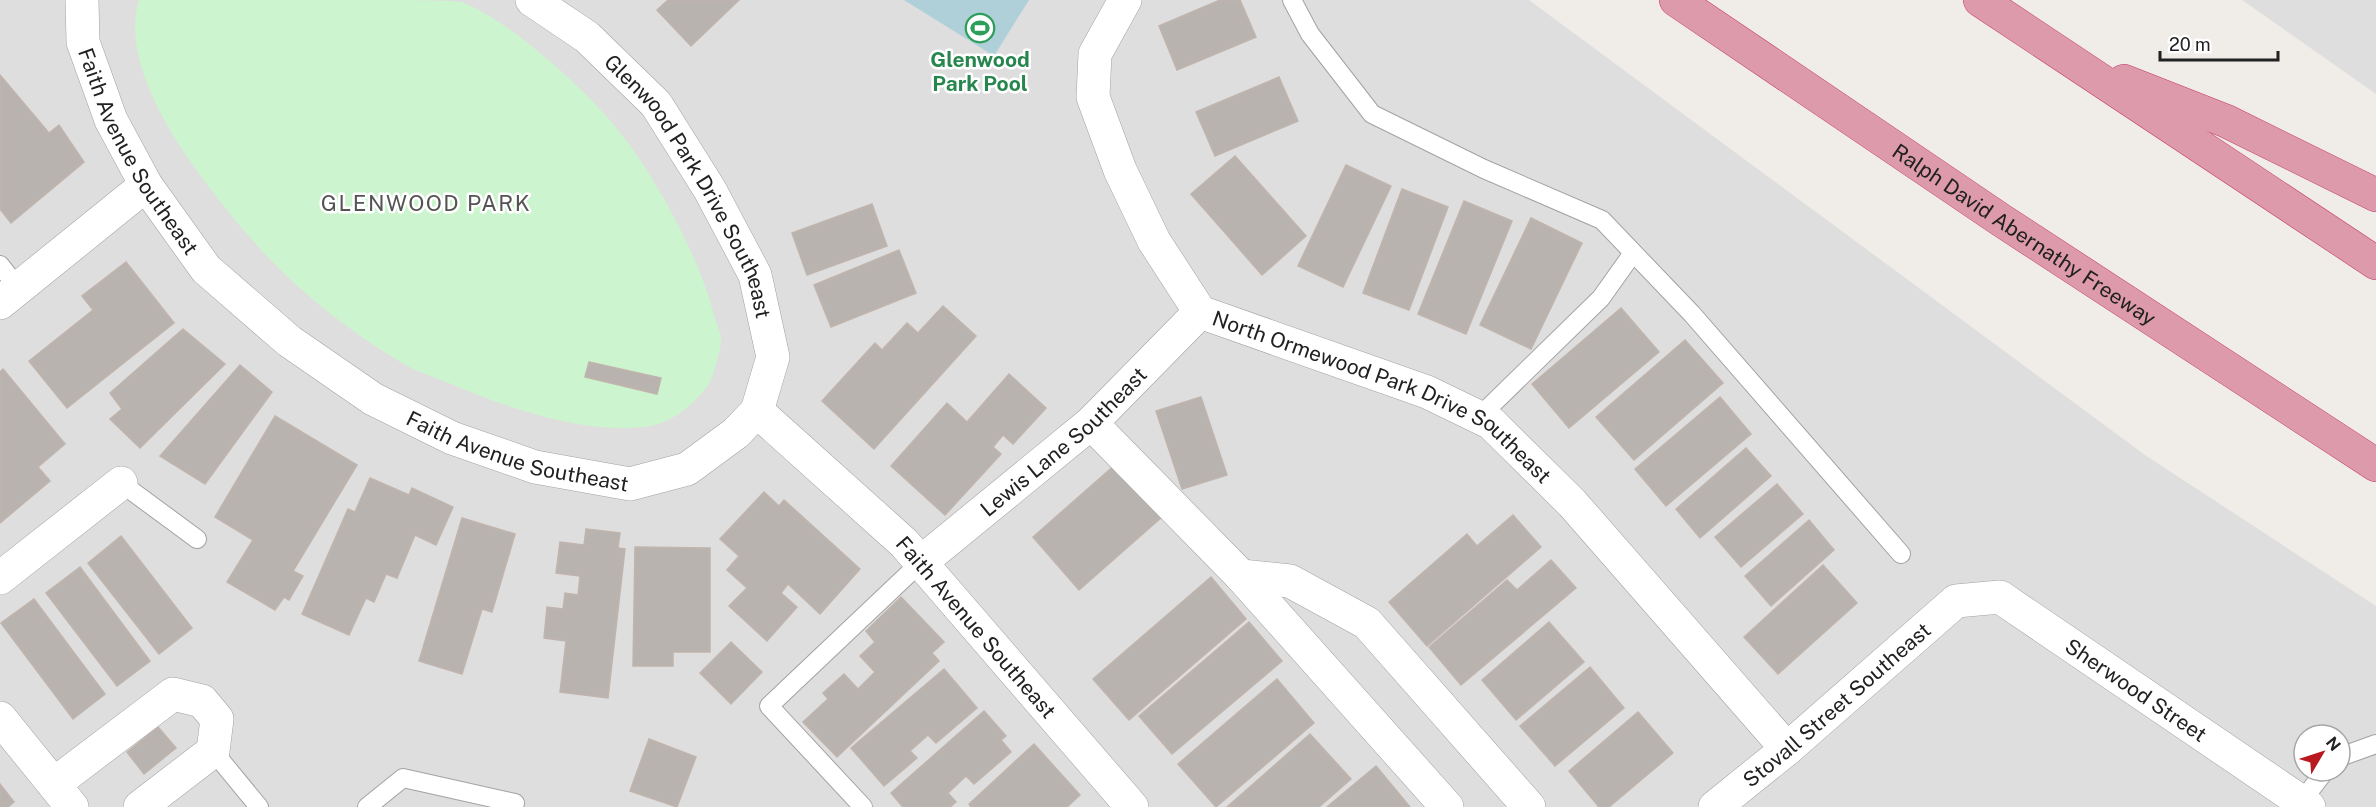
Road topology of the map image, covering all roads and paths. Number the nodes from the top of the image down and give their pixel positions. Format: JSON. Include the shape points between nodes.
{"nodes":[{"id":1,"x":82,"y":0,"type":"edge"},
{"id":2,"x":532,"y":0,"type":"edge"},
{"id":3,"x":1125,"y":0,"type":"edge"},
{"id":4,"x":1292,"y":0,"type":"edge"},
{"id":5,"x":1676,"y":0,"type":"edge"},
{"id":6,"x":1980,"y":0,"type":"edge"},
{"id":7,"x":2063,"y":57,"type":"junction"},
{"id":8,"x":146,"y":185,"type":"junction"},
{"id":9,"x":2376,"y":195,"type":"edge"},
{"id":10,"x":1633,"y":253,"type":"junction"},
{"id":11,"x":2376,"y":263,"type":"edge"},
{"id":12,"x":6,"y":285,"type":"edge"},
{"id":13,"x":1200,"y":312,"type":"junction"},
{"id":14,"x":757,"y":411,"type":"junction"},
{"id":15,"x":1478,"y":418,"type":"junction"},
{"id":16,"x":1091,"y":423,"type":"junction"},
{"id":17,"x":2376,"y":465,"type":"edge"},
{"id":18,"x":121,"y":483,"type":"joint"},
{"id":19,"x":197,"y":539,"type":"dead end"},
{"id":20,"x":1901,"y":554,"type":"dead end"},
{"id":21,"x":920,"y":563,"type":"junction"},
{"id":22,"x":1241,"y":576,"type":"junction"},
{"id":23,"x":0,"y":578,"type":"edge"},
{"id":24,"x":1956,"y":600,"type":"joint"},
{"id":25,"x":0,"y":718,"type":"edge"},
{"id":26,"x":2376,"y":744,"type":"edge"},
{"id":27,"x":1787,"y":749,"type":"junction"},
{"id":28,"x":213,"y":751,"type":"junction"},
{"id":29,"x":2352,"y":753,"type":"edge"},
{"id":30,"x":2318,"y":783,"type":"edge"},
{"id":31,"x":63,"y":796,"type":"edge"},
{"id":32,"x":515,"y":803,"type":"dead end"},
{"id":33,"x":2305,"y":804,"type":"edge"},
{"id":34,"x":140,"y":807,"type":"edge"},
{"id":35,"x":259,"y":807,"type":"edge"},
{"id":36,"x":367,"y":807,"type":"edge"},
{"id":37,"x":863,"y":807,"type":"edge"},
{"id":38,"x":1132,"y":807,"type":"edge"},
{"id":39,"x":1447,"y":807,"type":"edge"},
{"id":40,"x":1528,"y":807,"type":"edge"},
{"id":41,"x":1715,"y":807,"type":"edge"}],
"edges":[{"from":1,"to":8,"type":"street","name":"Faith Avenue Southeast","via":[[83,42],[111,120]]},
{"from":2,"to":14,"type":"street","name":"Glenwood Park Drive Southeast","via":[[587,37],[656,104],[710,190],[755,274],[773,357]]},
{"from":3,"to":13,"type":"street","name":"North Ormewood Park Drive Southeast","via":[[1095,54],[1093,96],[1120,170],[1154,241]]},
{"from":4,"to":10,"type":"lane","via":[[1310,34],[1372,114],[1484,169],[1602,220]]},
{"from":5,"to":17,"type":"highway","name":"Ralph David Abernathy Freeway","via":[[2001,220]]},
{"from":6,"to":7,"type":"highway"},
{"from":7,"to":9,"type":"highway","via":[[2226,121]]},
{"from":7,"to":11,"type":"highway"},
{"from":8,"to":12,"type":"street"},
{"from":8,"to":14,"type":"street","name":"Faith Avenue Southeast","via":[[206,269],[289,341],[373,399],[452,438],[535,467],[630,484],[687,469],[736,434]]},
{"from":10,"to":15,"type":"lane","via":[[1601,298]]},
{"from":10,"to":20,"type":"lane","via":[[1692,314]]},
{"from":13,"to":15,"type":"street","name":"North Ormewood Park Drive Southeast","via":[[1427,393]]},
{"from":13,"to":16,"type":"street","name":"Lewis Lane Southeast"},
{"from":14,"to":21,"type":"street","name":"Faith Avenue Southeast","via":[[904,543]]},
{"from":15,"to":27,"type":"street","name":"North Ormewood Park Drive Southeast","via":[[1491,423],[1572,503]]},
{"from":16,"to":21,"type":"street","name":"Lewis Lane Southeast"},
{"from":16,"to":22,"type":"street"},
{"from":18,"to":19,"type":"lane"},
{"from":18,"to":23,"type":"street"},
{"from":21,"to":37,"type":"lane","via":[[769,706]]},
{"from":21,"to":38,"type":"street","name":"Faith Avenue Southeast"},
{"from":22,"to":39,"type":"street"},
{"from":22,"to":40,"type":"street","via":[[1290,581],[1367,623]]},
{"from":24,"to":27,"type":"street","name":"Stovall Street Southeast"},
{"from":24,"to":33,"type":"street","name":"Sherwood Street","via":[[2000,597]]},
{"from":25,"to":31,"type":"street"},
{"from":26,"to":29,"type":"lane"},
{"from":27,"to":41,"type":"street","name":"Stovall Street Southeast"},
{"from":28,"to":31,"type":"street","via":[[217,719],[202,701],[173,694]]},
{"from":28,"to":34,"type":"street"},
{"from":28,"to":35,"type":"lane"},
{"from":30,"to":33,"type":"lane"},
{"from":32,"to":36,"type":"lane","via":[[403,778]]}]}
